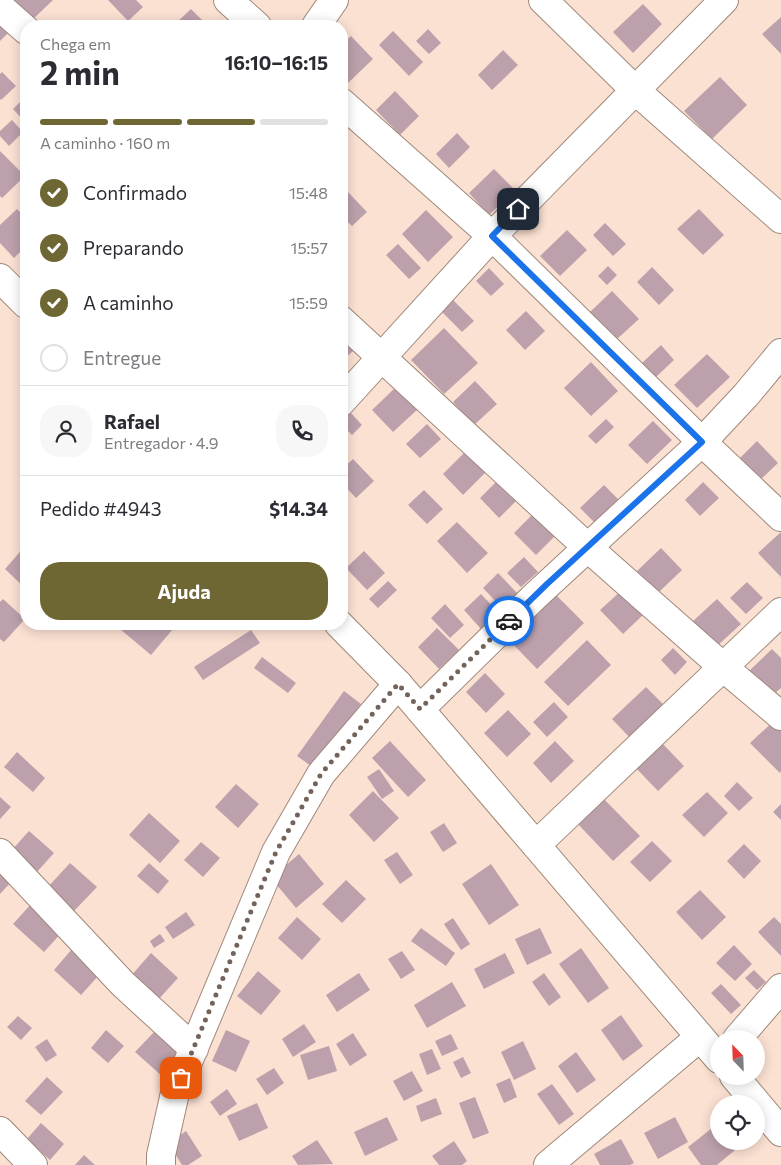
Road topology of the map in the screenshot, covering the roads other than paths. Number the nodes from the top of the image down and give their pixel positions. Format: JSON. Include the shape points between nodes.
{"nodes":[{"id":1,"x":228,"y":0,"type":"edge"},
{"id":2,"x":334,"y":0,"type":"edge"},
{"id":3,"x":543,"y":0,"type":"edge"},
{"id":4,"x":724,"y":0,"type":"edge"},
{"id":5,"x":0,"y":7,"type":"edge"},
{"id":6,"x":250,"y":20,"type":"edge"},
{"id":7,"x":320,"y":20,"type":"edge"},
{"id":8,"x":20,"y":25,"type":"edge"},
{"id":9,"x":635,"y":90,"type":"junction"},
{"id":10,"x":348,"y":108,"type":"edge"},
{"id":11,"x":781,"y":219,"type":"edge"},
{"id":12,"x":492,"y":236,"type":"junction"},
{"id":13,"x":0,"y":278,"type":"edge"},
{"id":14,"x":20,"y":298,"type":"edge"},
{"id":15,"x":348,"y":326,"type":"edge"},
{"id":16,"x":781,"y":353,"type":"edge"},
{"id":17,"x":381,"y":357,"type":"junction"},
{"id":18,"x":348,"y":394,"type":"edge"},
{"id":19,"x":702,"y":442,"type":"junction"},
{"id":20,"x":781,"y":517,"type":"edge"},
{"id":21,"x":587,"y":547,"type":"junction"},
{"id":22,"x":781,"y":612,"type":"edge"},
{"id":23,"x":345,"y":630,"type":"edge"},
{"id":24,"x":723,"y":667,"type":"junction"},
{"id":25,"x":398,"y":684,"type":"junction"},
{"id":26,"x":420,"y":709,"type":"junction"},
{"id":27,"x":781,"y":716,"type":"edge"},
{"id":28,"x":536,"y":845,"type":"junction"},
{"id":29,"x":0,"y":853,"type":"edge"},
{"id":30,"x":781,"y":988,"type":"edge"},
{"id":31,"x":745,"y":1030,"type":"edge"},
{"id":32,"x":700,"y":1037,"type":"junction"},
{"id":33,"x":194,"y":1049,"type":"junction"},
{"id":34,"x":710,"y":1049,"type":"edge"},
{"id":35,"x":742,"y":1085,"type":"edge"},
{"id":36,"x":0,"y":1131,"type":"edge"},
{"id":37,"x":781,"y":1132,"type":"edge"},
{"id":38,"x":33,"y":1165,"type":"edge"},
{"id":39,"x":161,"y":1165,"type":"edge"},
{"id":40,"x":548,"y":1165,"type":"edge"}],
"edges":[{"from":1,"to":6,"type":"street"},
{"from":2,"to":7,"type":"street"},
{"from":3,"to":9,"type":"street"},
{"from":4,"to":9,"type":"street"},
{"from":5,"to":8,"type":"street"},
{"from":9,"to":11,"type":"street"},
{"from":9,"to":12,"type":"street"},
{"from":10,"to":12,"type":"street"},
{"from":12,"to":17,"type":"street"},
{"from":12,"to":19,"type":"street"},
{"from":13,"to":14,"type":"street"},
{"from":15,"to":17,"type":"street"},
{"from":16,"to":19,"type":"street"},
{"from":17,"to":18,"type":"street"},
{"from":17,"to":21,"type":"street"},
{"from":19,"to":20,"type":"street"},
{"from":19,"to":21,"type":"street"},
{"from":21,"to":24,"type":"street"},
{"from":21,"to":26,"type":"street"},
{"from":22,"to":24,"type":"street"},
{"from":23,"to":25,"type":"street"},
{"from":24,"to":27,"type":"street"},
{"from":24,"to":28,"type":"street"},
{"from":25,"to":26,"type":"street"},
{"from":25,"to":33,"type":"street","via":[[321,774],[276,852]]},
{"from":26,"to":28,"type":"street"},
{"from":28,"to":32,"type":"street"},
{"from":29,"to":33,"type":"street","via":[[123,984]]},
{"from":30,"to":31,"type":"street"},
{"from":32,"to":34,"type":"street"},
{"from":32,"to":40,"type":"street"},
{"from":33,"to":39,"type":"street","via":[[175,1093]]},
{"from":35,"to":37,"type":"street"},
{"from":36,"to":38,"type":"street"}]}
